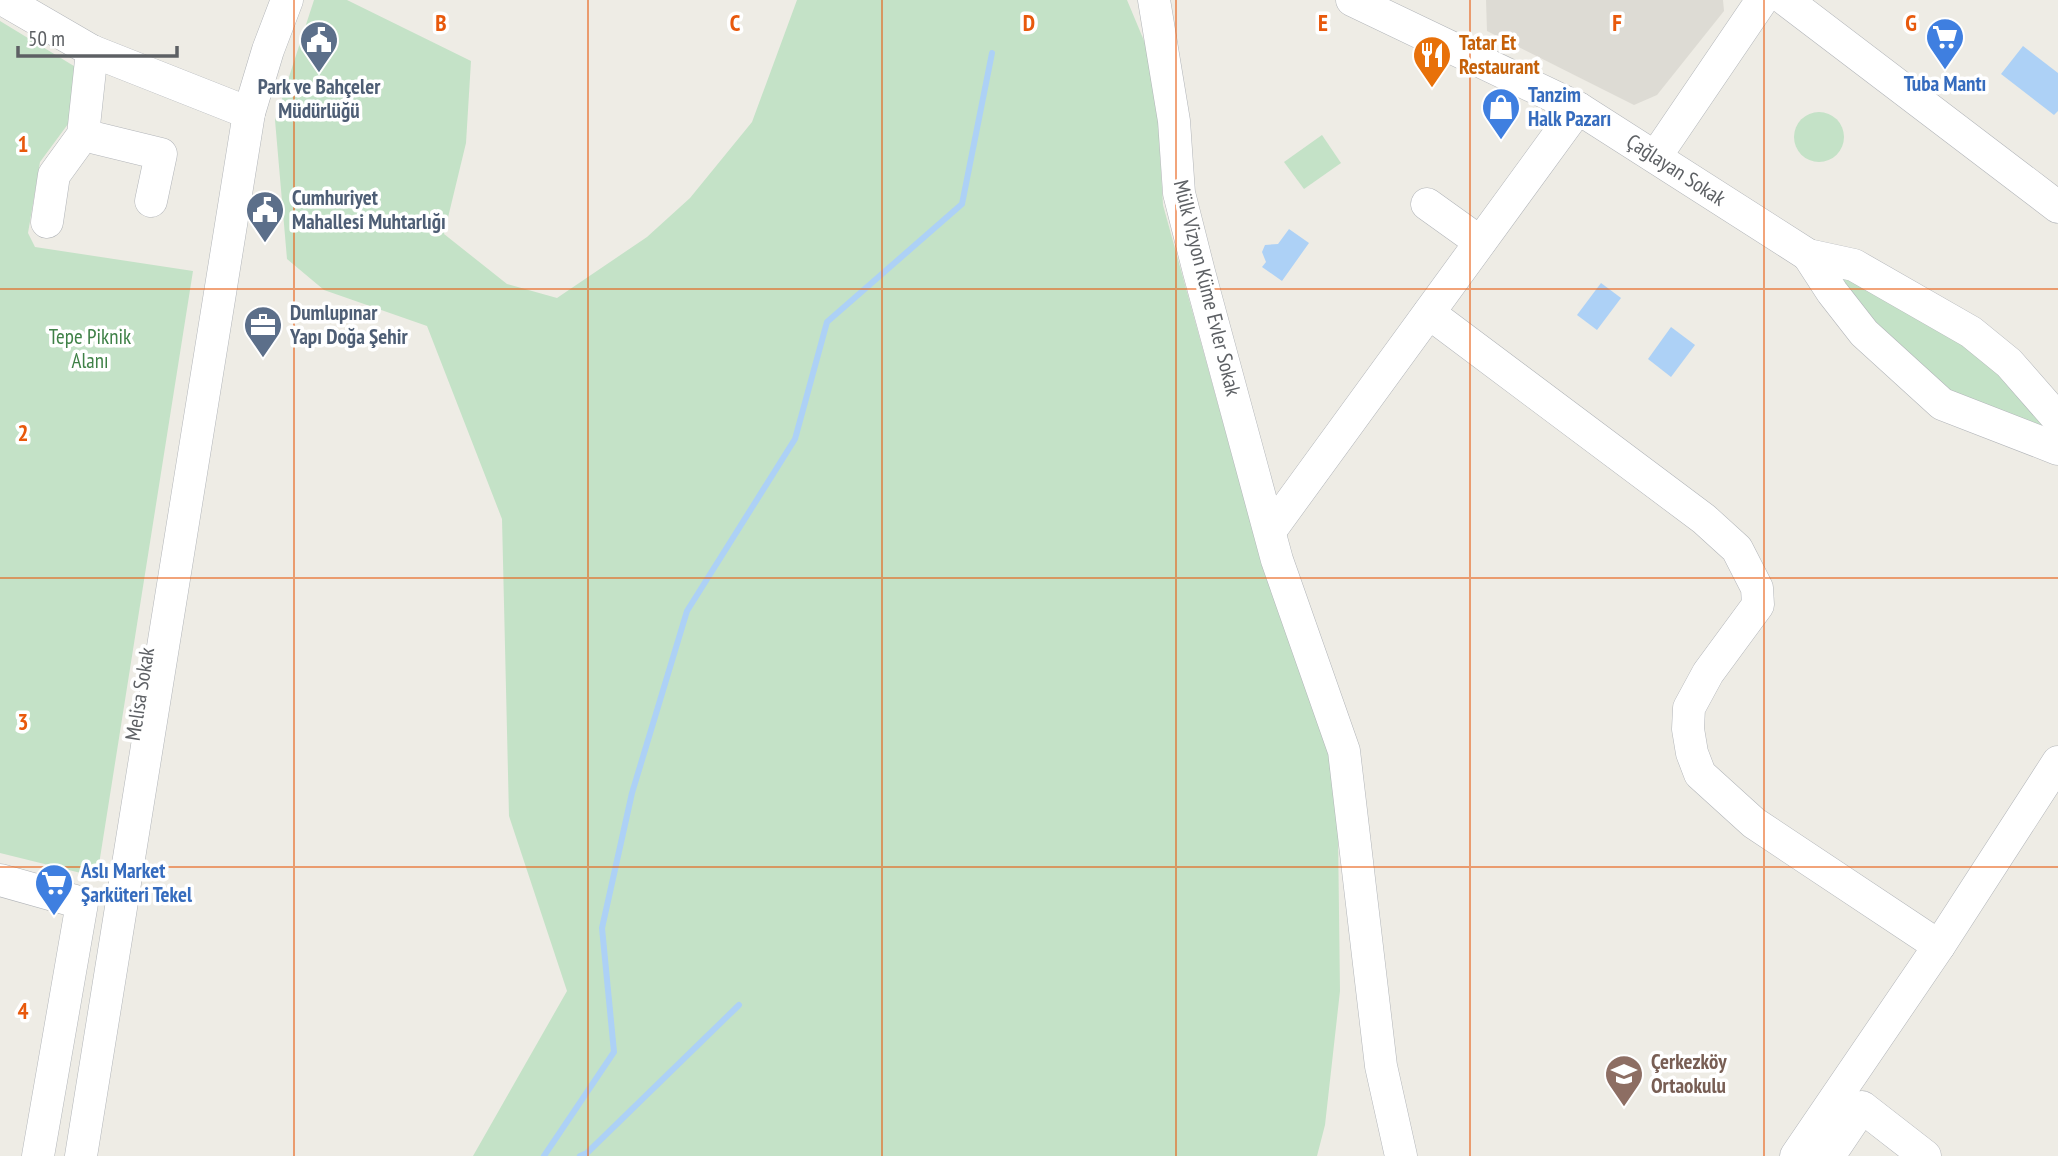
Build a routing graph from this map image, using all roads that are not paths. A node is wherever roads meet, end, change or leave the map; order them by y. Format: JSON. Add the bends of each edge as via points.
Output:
{"nodes":[{"id":1,"x":4,"y":0,"type":"edge"},
{"id":2,"x":287,"y":0,"type":"edge"},
{"id":3,"x":1154,"y":0,"type":"edge"},
{"id":4,"x":1352,"y":0,"type":"edge"},
{"id":5,"x":1762,"y":0,"type":"edge"},
{"id":6,"x":1786,"y":0,"type":"edge"},
{"id":7,"x":92,"y":51,"type":"junction"},
{"id":8,"x":1578,"y":108,"type":"junction"},
{"id":9,"x":249,"y":113,"type":"junction"},
{"id":10,"x":83,"y":135,"type":"junction"},
{"id":11,"x":1656,"y":156,"type":"junction"},
{"id":12,"x":152,"y":201,"type":"dead end"},
{"id":13,"x":1427,"y":204,"type":"dead end"},
{"id":14,"x":2058,"y":207,"type":"edge"},
{"id":15,"x":47,"y":222,"type":"dead end"},
{"id":16,"x":230,"y":237,"type":"junction"},
{"id":17,"x":1480,"y":242,"type":"junction"},
{"id":18,"x":1808,"y":255,"type":"junction"},
{"id":19,"x":1429,"y":313,"type":"junction"},
{"id":20,"x":2058,"y":419,"type":"edge"},
{"id":21,"x":2058,"y":449,"type":"edge"},
{"id":22,"x":1270,"y":531,"type":"junction"},
{"id":23,"x":2058,"y":762,"type":"edge"},
{"id":24,"x":0,"y":880,"type":"edge"},
{"id":25,"x":1939,"y":946,"type":"junction"},
{"id":26,"x":38,"y":1156,"type":"edge"},
{"id":27,"x":64,"y":1156,"type":"edge"},
{"id":28,"x":81,"y":1156,"type":"edge"},
{"id":29,"x":1401,"y":1156,"type":"edge"},
{"id":30,"x":1796,"y":1156,"type":"edge"},
{"id":31,"x":1829,"y":1156,"type":"edge"},
{"id":32,"x":1925,"y":1156,"type":"edge"}],
"edges":[{"from":1,"to":7,"type":"street"},
{"from":2,"to":9,"type":"street","name":"Melisa Sokak"},
{"from":3,"to":22,"type":"street","name":"Mülk Vizyon Küme Evler Sokak","via":[[1174,121],[1180,193]]},
{"from":4,"to":8,"type":"street","name":"Çağlayan Sokak"},
{"from":5,"to":11,"type":"street"},
{"from":6,"to":14,"type":"street"},
{"from":7,"to":9,"type":"street"},
{"from":7,"to":10,"type":"street"},
{"from":8,"to":11,"type":"street","name":"Çağlayan Sokak"},
{"from":8,"to":17,"type":"street"},
{"from":9,"to":16,"type":"street","name":"Melisa Sokak"},
{"from":10,"to":12,"type":"street","via":[[161,154]]},
{"from":10,"to":15,"type":"street","via":[[54,175]]},
{"from":11,"to":18,"type":"street","name":"Çağlayan Sokak"},
{"from":13,"to":17,"type":"street"},
{"from":16,"to":27,"type":"street","name":"Melisa Sokak","via":[[208,283]]},
{"from":16,"to":28,"type":"street","name":"Melisa Sokak"},
{"from":17,"to":19,"type":"street"},
{"from":18,"to":20,"type":"street","via":[[1854,265],[1971,332],[2009,363]]},
{"from":18,"to":21,"type":"street","via":[[1864,333],[1942,404]]},
{"from":19,"to":22,"type":"street"},
{"from":19,"to":25,"type":"street","via":[[1704,519],[1737,549],[1757,588],[1758,605],[1708,673],[1689,708],[1688,729],[1700,774],[1754,823]]},
{"from":22,"to":29,"type":"street","name":"Mülk Vizyon Küme Evler Sokak","via":[[1344,751],[1381,1066]]},
{"from":23,"to":25,"type":"street"},
{"from":24,"to":26,"type":"street","via":[[82,903]]},
{"from":25,"to":30,"type":"street"},
{"from":31,"to":32,"type":"street","via":[[1862,1107]]}]}
